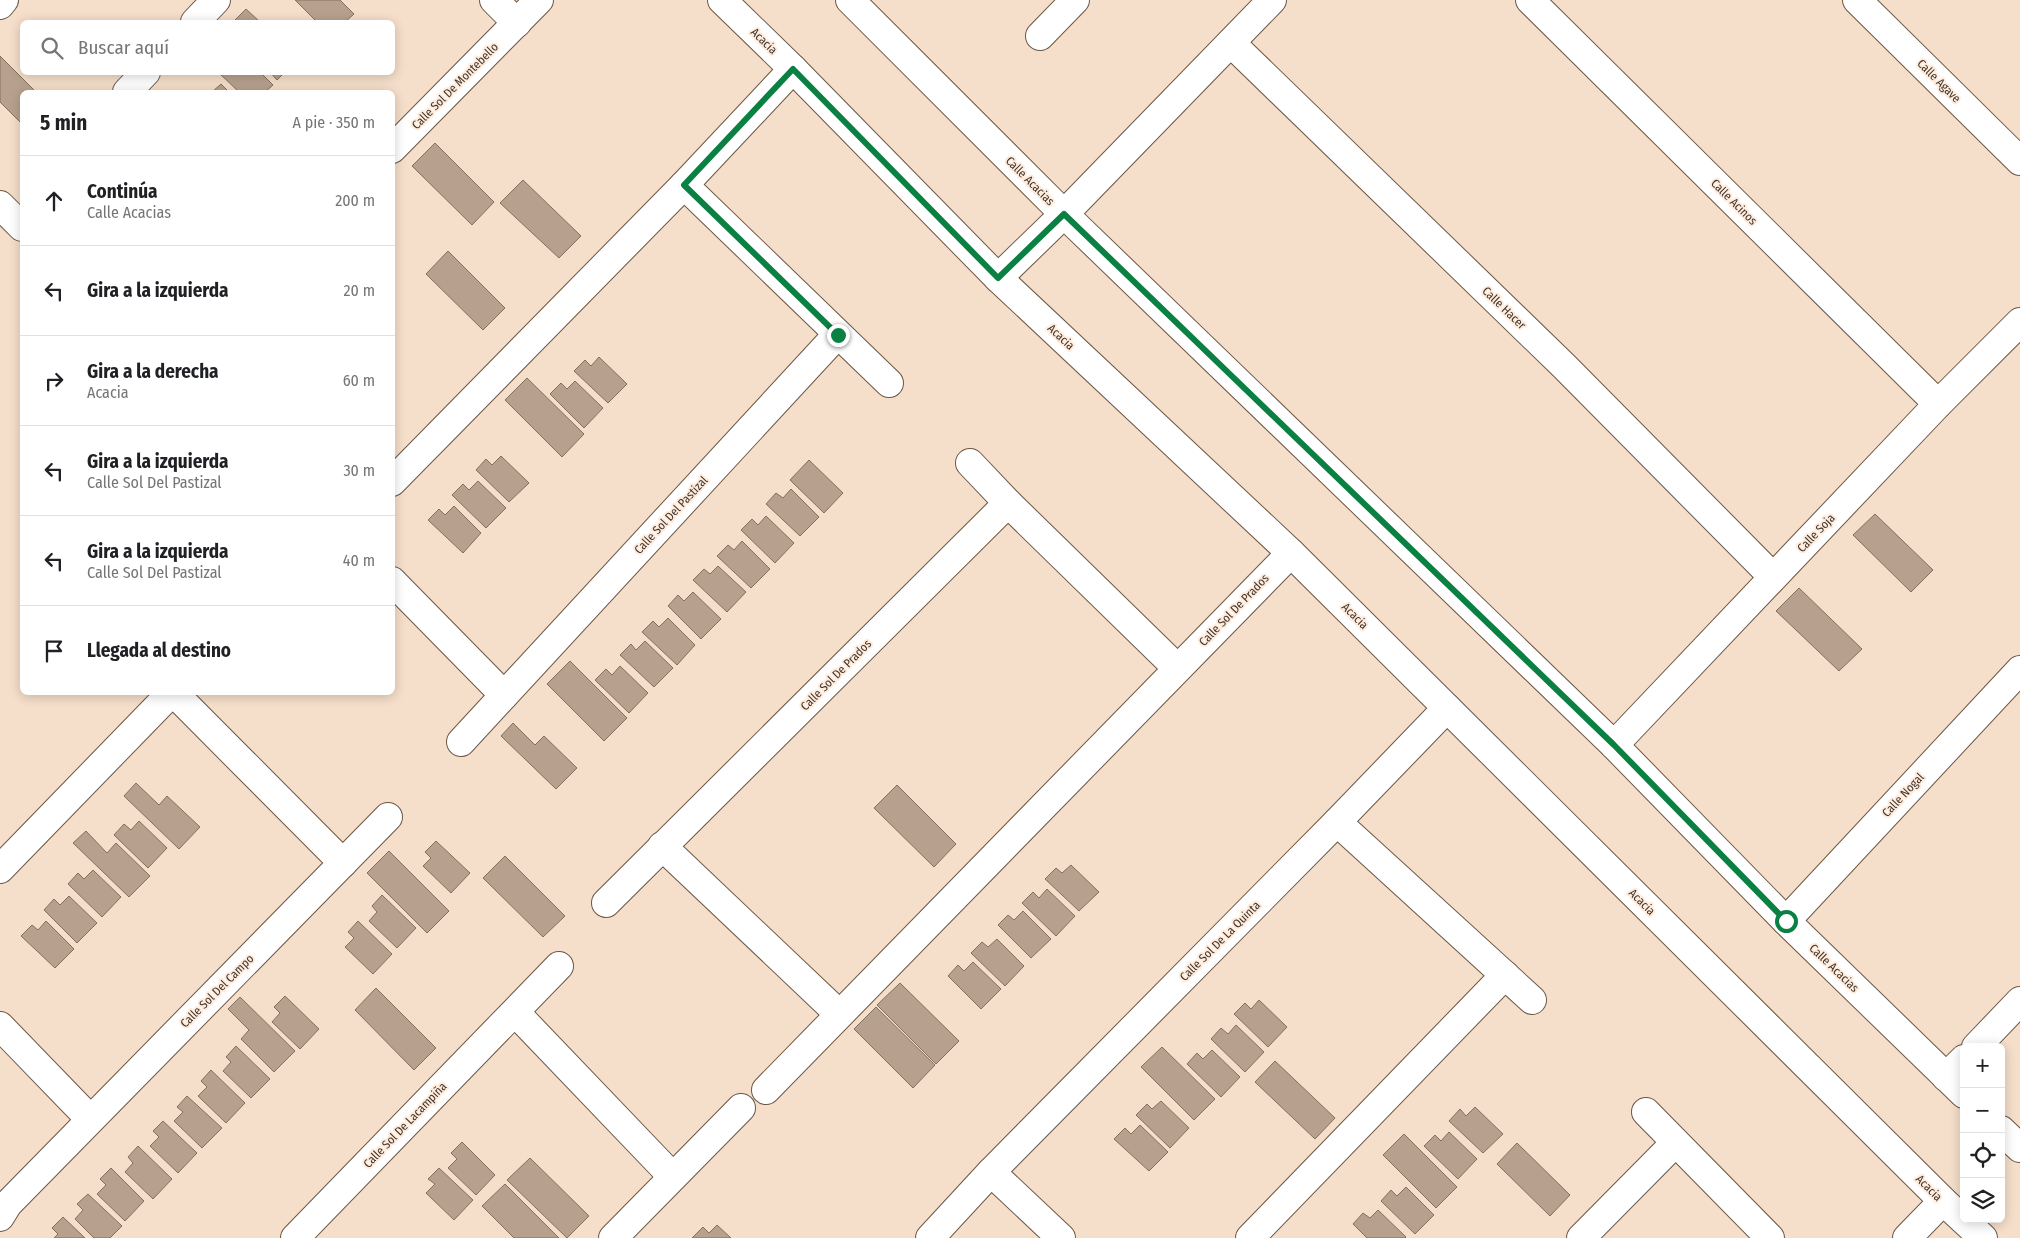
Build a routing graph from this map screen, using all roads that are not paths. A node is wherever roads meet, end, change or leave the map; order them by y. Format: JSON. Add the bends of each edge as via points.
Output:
{"nodes":[{"id":1,"x":4,"y":0,"type":"edge"},
{"id":2,"x":216,"y":0,"type":"edge"},
{"id":3,"x":494,"y":0,"type":"edge"},
{"id":4,"x":539,"y":0,"type":"edge"},
{"id":5,"x":722,"y":0,"type":"edge"},
{"id":6,"x":850,"y":0,"type":"edge"},
{"id":7,"x":1272,"y":0,"type":"edge"},
{"id":8,"x":1530,"y":0,"type":"edge"},
{"id":9,"x":1857,"y":0,"type":"edge"},
{"id":10,"x":1072,"y":1,"type":"edge"},
{"id":11,"x":0,"y":4,"type":"edge"},
{"id":12,"x":196,"y":20,"type":"edge"},
{"id":13,"x":518,"y":23,"type":"junction"},
{"id":14,"x":1040,"y":36,"type":"dead end"},
{"id":15,"x":1231,"y":43,"type":"junction"},
{"id":16,"x":793,"y":69,"type":"junction"},
{"id":17,"x":143,"y":75,"type":"edge"},
{"id":18,"x":128,"y":90,"type":"edge"},
{"id":19,"x":395,"y":146,"type":"edge"},
{"id":20,"x":2020,"y":161,"type":"edge"},
{"id":21,"x":684,"y":185,"type":"junction"},
{"id":22,"x":1064,"y":214,"type":"junction"},
{"id":23,"x":998,"y":278,"type":"junction"},
{"id":24,"x":2020,"y":322,"type":"edge"},
{"id":25,"x":838,"y":335,"type":"junction"},
{"id":26,"x":889,"y":383,"type":"dead end"},
{"id":27,"x":1938,"y":404,"type":"junction"},
{"id":28,"x":970,"y":463,"type":"dead end"},
{"id":29,"x":395,"y":479,"type":"edge"},
{"id":30,"x":1008,"y":503,"type":"junction"},
{"id":31,"x":1291,"y":552,"type":"junction"},
{"id":32,"x":1773,"y":577,"type":"junction"},
{"id":33,"x":395,"y":583,"type":"edge"},
{"id":34,"x":1177,"y":668,"type":"junction"},
{"id":35,"x":2020,"y":670,"type":"edge"},
{"id":36,"x":170,"y":695,"type":"edge"},
{"id":37,"x":176,"y":695,"type":"edge"},
{"id":38,"x":504,"y":695,"type":"junction"},
{"id":39,"x":1447,"y":708,"type":"junction"},
{"id":40,"x":461,"y":742,"type":"dead end"},
{"id":41,"x":1614,"y":745,"type":"junction"},
{"id":42,"x":388,"y":818,"type":"dead end"},
{"id":43,"x":1338,"y":822,"type":"junction"},
{"id":44,"x":662,"y":846,"type":"junction"},
{"id":45,"x":343,"y":863,"type":"junction"},
{"id":46,"x":0,"y":869,"type":"edge"},
{"id":47,"x":606,"y":903,"type":"dead end"},
{"id":48,"x":1786,"y":921,"type":"junction"},
{"id":49,"x":559,"y":966,"type":"dead end"},
{"id":50,"x":1505,"y":974,"type":"junction"},
{"id":51,"x":1532,"y":1000,"type":"dead end"},
{"id":52,"x":2020,"y":1001,"type":"edge"},
{"id":53,"x":515,"y":1012,"type":"junction"},
{"id":54,"x":839,"y":1014,"type":"junction"},
{"id":55,"x":0,"y":1026,"type":"edge"},
{"id":56,"x":1980,"y":1043,"type":"edge"},
{"id":57,"x":1958,"y":1076,"type":"edge"},
{"id":58,"x":766,"y":1090,"type":"dead end"},
{"id":59,"x":741,"y":1108,"type":"dead end"},
{"id":60,"x":1646,"y":1112,"type":"dead end"},
{"id":61,"x":90,"y":1119,"type":"junction"},
{"id":62,"x":2004,"y":1133,"type":"edge"},
{"id":63,"x":1674,"y":1143,"type":"junction"},
{"id":64,"x":2020,"y":1148,"type":"edge"},
{"id":65,"x":991,"y":1172,"type":"junction"},
{"id":66,"x":672,"y":1176,"type":"junction"},
{"id":67,"x":1942,"y":1201,"type":"junction"},
{"id":68,"x":0,"y":1217,"type":"edge"},
{"id":69,"x":295,"y":1238,"type":"edge"},
{"id":70,"x":613,"y":1238,"type":"edge"},
{"id":71,"x":930,"y":1238,"type":"edge"},
{"id":72,"x":1060,"y":1238,"type":"edge"},
{"id":73,"x":1250,"y":1238,"type":"edge"},
{"id":74,"x":1581,"y":1238,"type":"edge"},
{"id":75,"x":1770,"y":1238,"type":"edge"},
{"id":76,"x":1907,"y":1238,"type":"edge"},
{"id":77,"x":1983,"y":1238,"type":"edge"}],
"edges":[{"from":1,"to":11,"type":"street"},
{"from":2,"to":12,"type":"street"},
{"from":3,"to":13,"type":"street"},
{"from":4,"to":13,"type":"street","name":"Calle Sol De Montebello"},
{"from":5,"to":16,"type":"street","name":"Acacia"},
{"from":6,"to":22,"type":"street","name":"Calle Acacias"},
{"from":7,"to":15,"type":"street"},
{"from":8,"to":27,"type":"street","name":"Calle Acinos"},
{"from":9,"to":20,"type":"street","name":"Calle Agave"},
{"from":10,"to":14,"type":"street"},
{"from":13,"to":19,"type":"street","name":"Calle Sol De Montebello"},
{"from":15,"to":22,"type":"street"},
{"from":15,"to":32,"type":"street","name":"Calle Hacer","via":[[1564,366]]},
{"from":16,"to":21,"type":"street"},
{"from":16,"to":23,"type":"street","name":"Acacia"},
{"from":17,"to":18,"type":"street"},
{"from":21,"to":25,"type":"street"},
{"from":21,"to":29,"type":"street"},
{"from":22,"to":23,"type":"street"},
{"from":22,"to":41,"type":"street","name":"Calle Acacias"},
{"from":23,"to":31,"type":"street","name":"Acacia"},
{"from":24,"to":27,"type":"street","name":"Calle Soja"},
{"from":25,"to":26,"type":"street"},
{"from":25,"to":38,"type":"street","name":"Calle Sol Del Pastizal"},
{"from":27,"to":32,"type":"street","name":"Calle Soja"},
{"from":28,"to":30,"type":"street"},
{"from":30,"to":34,"type":"street"},
{"from":30,"to":44,"type":"street","name":"Calle Sol De Prados"},
{"from":31,"to":34,"type":"street","name":"Calle Sol De Prados"},
{"from":31,"to":39,"type":"street","name":"Acacia"},
{"from":32,"to":41,"type":"street","name":"Calle Soja"},
{"from":33,"to":38,"type":"street"},
{"from":34,"to":54,"type":"street","name":"Calle Sol De Prados"},
{"from":35,"to":48,"type":"street","name":"Calle Nogal"},
{"from":36,"to":46,"type":"street"},
{"from":37,"to":45,"type":"street"},
{"from":38,"to":40,"type":"street","name":"Calle Sol Del Pastizal"},
{"from":39,"to":43,"type":"street","name":"Calle Sol De La Quinta"},
{"from":39,"to":67,"type":"street","name":"Acacia"},
{"from":41,"to":48,"type":"street","name":"Calle Acacias"},
{"from":42,"to":45,"type":"street","name":"Calle Sol Del Campo"},
{"from":43,"to":50,"type":"street"},
{"from":43,"to":65,"type":"street","name":"Calle Sol De La Quinta"},
{"from":44,"to":47,"type":"street","name":"Calle Sol De Prados"},
{"from":44,"to":54,"type":"street"},
{"from":45,"to":61,"type":"street","name":"Calle Sol Del Campo"},
{"from":48,"to":57,"type":"street","name":"Calle Acacias"},
{"from":49,"to":53,"type":"street","name":"Calle Sol De Lacampiña"},
{"from":50,"to":51,"type":"street"},
{"from":50,"to":73,"type":"street"},
{"from":52,"to":56,"type":"street"},
{"from":53,"to":66,"type":"street"},
{"from":53,"to":69,"type":"street","name":"Calle Sol De Lacampiña"},
{"from":54,"to":58,"type":"street","name":"Calle Sol De Prados"},
{"from":55,"to":61,"type":"street"},
{"from":59,"to":66,"type":"street"},
{"from":60,"to":63,"type":"street"},
{"from":61,"to":68,"type":"street","name":"Calle Sol Del Campo","via":[[8,1204]]},
{"from":62,"to":64,"type":"street"},
{"from":63,"to":74,"type":"street"},
{"from":63,"to":75,"type":"street"},
{"from":65,"to":71,"type":"street","name":"Calle Sol De La Quinta"},
{"from":65,"to":72,"type":"street"},
{"from":66,"to":70,"type":"street"},
{"from":67,"to":76,"type":"street"},
{"from":67,"to":77,"type":"street","name":"Acacia"}]}
